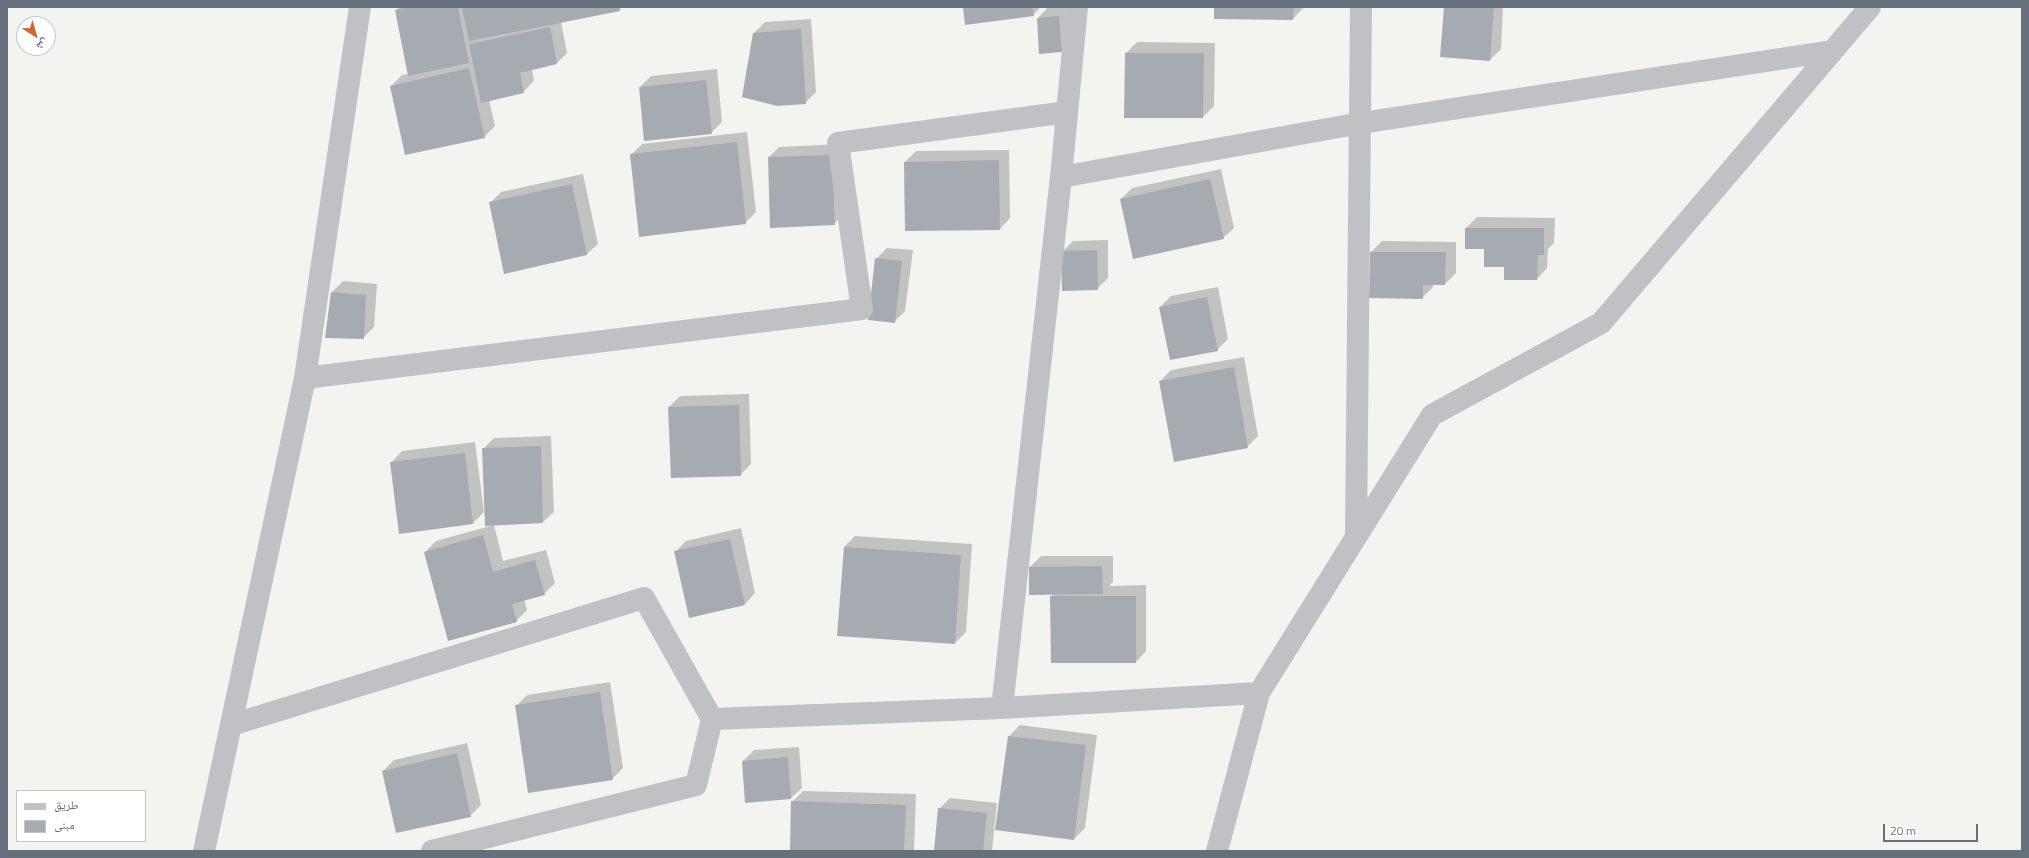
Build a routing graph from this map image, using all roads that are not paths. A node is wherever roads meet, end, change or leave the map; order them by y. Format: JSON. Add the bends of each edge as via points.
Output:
{"nodes":[{"id":1,"x":360,"y":7,"type":"edge"},
{"id":2,"x":1077,"y":7,"type":"edge"},
{"id":3,"x":1362,"y":7,"type":"edge"},
{"id":4,"x":1870,"y":7,"type":"edge"},
{"id":5,"x":1832,"y":51,"type":"junction"},
{"id":6,"x":1067,"y":112,"type":"junction"},
{"id":7,"x":1361,"y":123,"type":"junction"},
{"id":8,"x":1061,"y":177,"type":"junction"},
{"id":9,"x":305,"y":378,"type":"junction"},
{"id":10,"x":1356,"y":536,"type":"junction"},
{"id":11,"x":1259,"y":693,"type":"junction"},
{"id":12,"x":1002,"y":708,"type":"junction"},
{"id":13,"x":712,"y":719,"type":"junction"},
{"id":14,"x":231,"y":724,"type":"junction"},
{"id":15,"x":204,"y":851,"type":"edge"},
{"id":16,"x":432,"y":851,"type":"edge"},
{"id":17,"x":1217,"y":851,"type":"edge"}],
"edges":[{"from":1,"to":9,"type":"street"},
{"from":2,"to":6,"type":"street"},
{"from":3,"to":7,"type":"street"},
{"from":4,"to":5,"type":"street"},
{"from":5,"to":7,"type":"street"},
{"from":5,"to":10,"type":"street","via":[[1601,323],[1432,415]]},
{"from":6,"to":8,"type":"street"},
{"from":6,"to":9,"type":"street","via":[[838,143],[862,309]]},
{"from":7,"to":8,"type":"street"},
{"from":7,"to":10,"type":"street"},
{"from":8,"to":12,"type":"street"},
{"from":9,"to":14,"type":"street"},
{"from":10,"to":11,"type":"street"},
{"from":11,"to":12,"type":"street"},
{"from":11,"to":17,"type":"street"},
{"from":12,"to":13,"type":"street"},
{"from":13,"to":14,"type":"street","via":[[644,598]]},
{"from":13,"to":16,"type":"street","via":[[696,785]]},
{"from":14,"to":15,"type":"street"}]}
